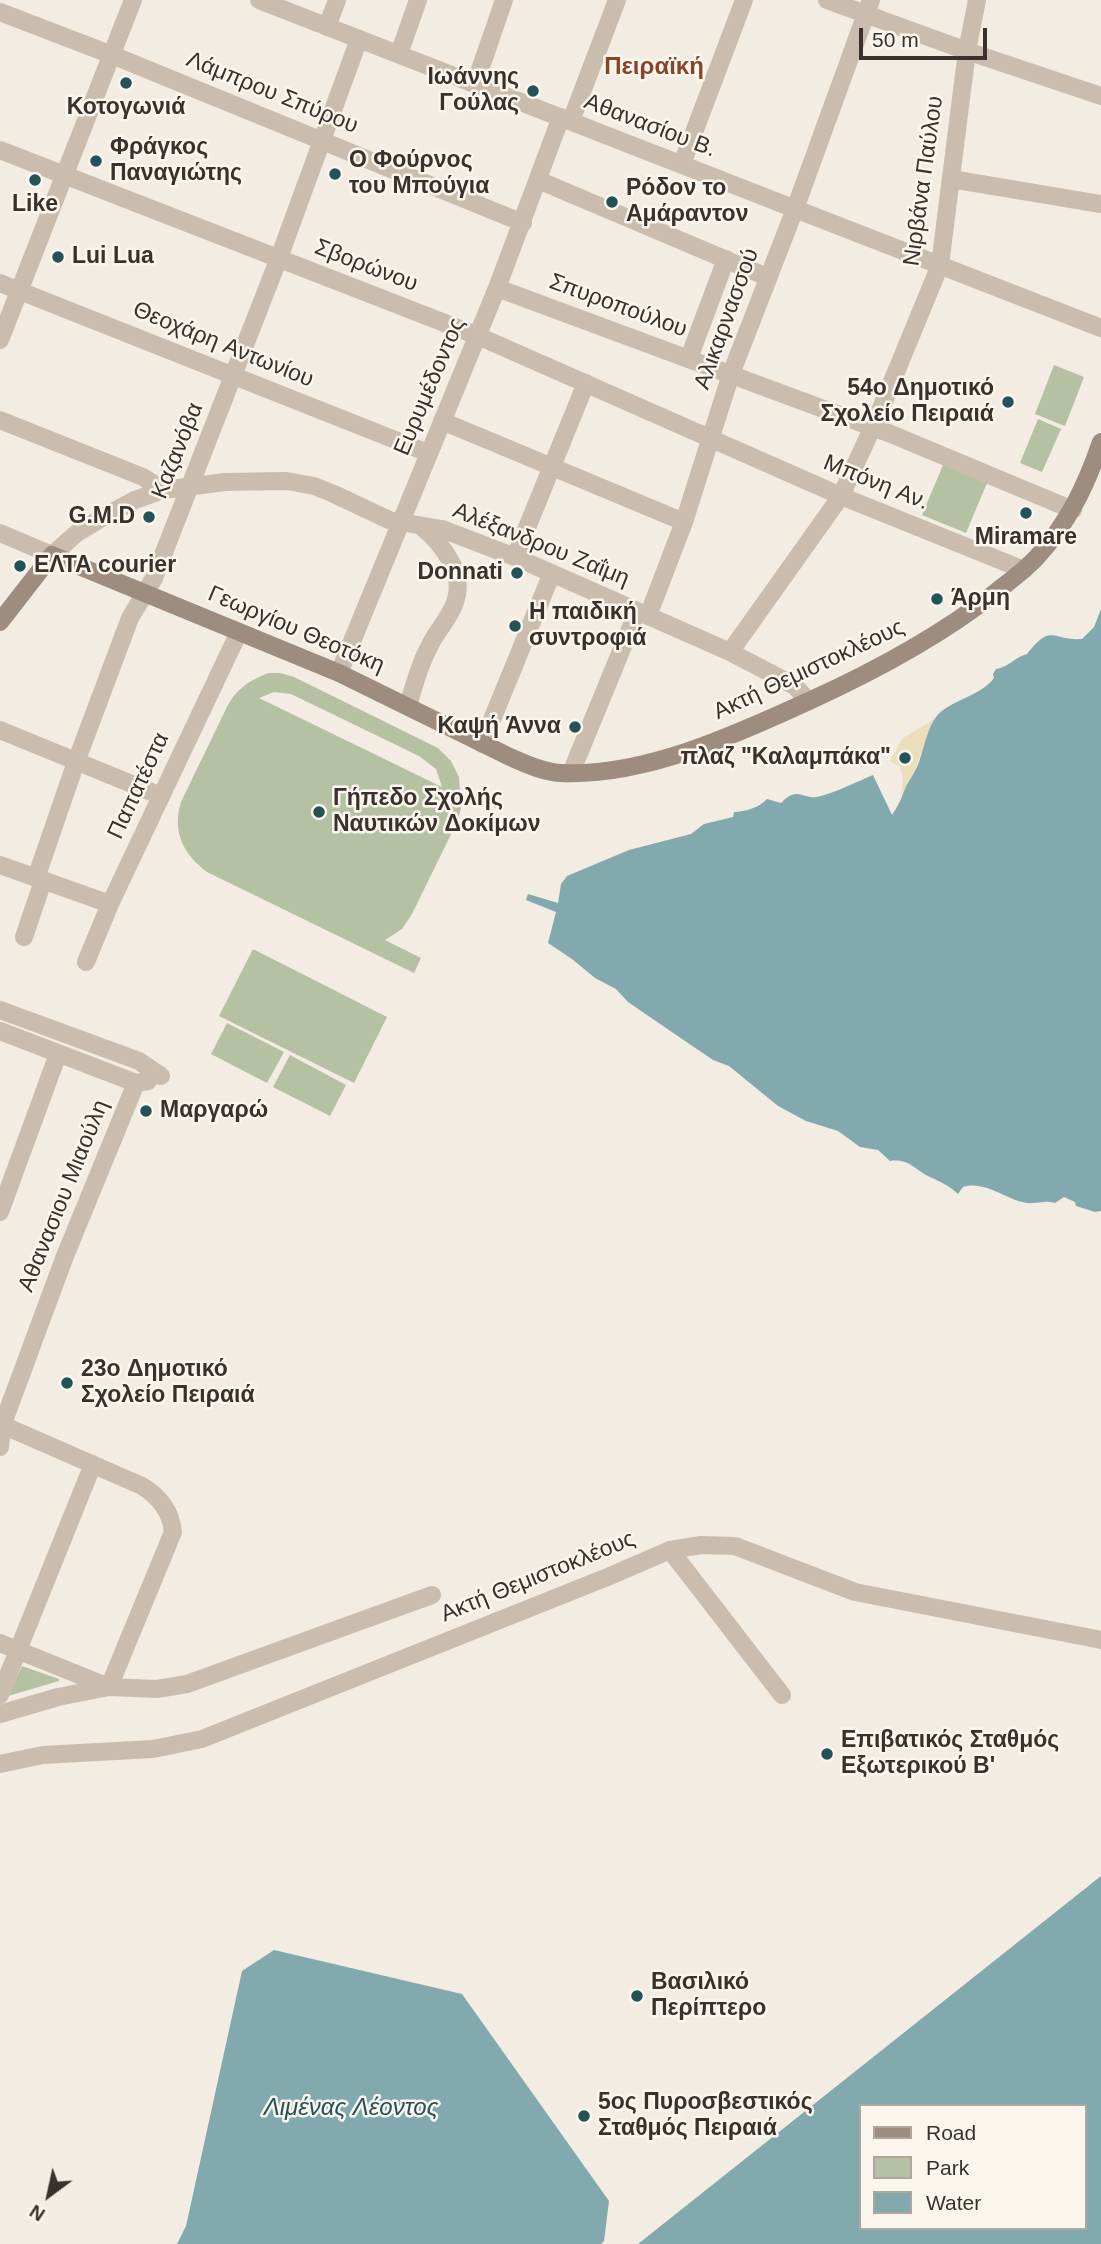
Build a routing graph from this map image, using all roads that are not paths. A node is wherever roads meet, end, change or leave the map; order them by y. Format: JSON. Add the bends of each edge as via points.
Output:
{"nodes":[{"id":1,"x":133,"y":0,"type":"edge"},
{"id":2,"x":259,"y":0,"type":"edge"},
{"id":3,"x":337,"y":0,"type":"edge"},
{"id":4,"x":418,"y":0,"type":"edge"},
{"id":5,"x":504,"y":0,"type":"edge"},
{"id":6,"x":617,"y":0,"type":"edge"},
{"id":7,"x":744,"y":0,"type":"edge"},
{"id":8,"x":827,"y":0,"type":"edge"},
{"id":9,"x":977,"y":0,"type":"edge"},
{"id":10,"x":869,"y":7,"type":"edge"},
{"id":11,"x":0,"y":12,"type":"edge"},
{"id":12,"x":327,"y":27,"type":"junction"},
{"id":13,"x":359,"y":39,"type":"junction"},
{"id":14,"x":967,"y":51,"type":"junction"},
{"id":15,"x":399,"y":54,"type":"junction"},
{"id":16,"x":112,"y":55,"type":"junction"},
{"id":17,"x":475,"y":84,"type":"junction"},
{"id":18,"x":1101,"y":96,"type":"edge"},
{"id":19,"x":566,"y":119,"type":"junction"},
{"id":20,"x":324,"y":140,"type":"junction"},
{"id":21,"x":0,"y":150,"type":"edge"},
{"id":22,"x":682,"y":164,"type":"junction"},
{"id":23,"x":64,"y":175,"type":"junction"},
{"id":24,"x":951,"y":179,"type":"junction"},
{"id":25,"x":538,"y":180,"type":"junction"},
{"id":26,"x":1101,"y":204,"type":"edge"},
{"id":27,"x":795,"y":209,"type":"junction"},
{"id":28,"x":523,"y":223,"type":"junction"},
{"id":29,"x":279,"y":258,"type":"junction"},
{"id":30,"x":726,"y":259,"type":"junction"},
{"id":31,"x":940,"y":265,"type":"junction"},
{"id":32,"x":767,"y":277,"type":"junction"},
{"id":33,"x":0,"y":283,"type":"edge"},
{"id":34,"x":497,"y":288,"type":"junction"},
{"id":35,"x":19,"y":291,"type":"junction"},
{"id":36,"x":1101,"y":328,"type":"edge"},
{"id":37,"x":478,"y":336,"type":"junction"},
{"id":38,"x":0,"y":340,"type":"edge"},
{"id":39,"x":689,"y":358,"type":"junction"},
{"id":40,"x":731,"y":374,"type":"junction"},
{"id":41,"x":234,"y":376,"type":"junction"},
{"id":42,"x":586,"y":383,"type":"junction"},
{"id":43,"x":0,"y":420,"type":"edge"},
{"id":44,"x":442,"y":421,"type":"junction"},
{"id":45,"x":873,"y":427,"type":"junction"},
{"id":46,"x":710,"y":438,"type":"junction"},
{"id":47,"x":1101,"y":442,"type":"edge"},
{"id":48,"x":428,"y":453,"type":"junction"},
{"id":49,"x":552,"y":467,"type":"junction"},
{"id":50,"x":191,"y":485,"type":"junction"},
{"id":51,"x":163,"y":490,"type":"junction"},
{"id":52,"x":841,"y":496,"type":"junction"},
{"id":53,"x":1073,"y":510,"type":"junction"},
{"id":54,"x":684,"y":522,"type":"junction"},
{"id":55,"x":399,"y":523,"type":"junction"},
{"id":56,"x":419,"y":524,"type":"junction"},
{"id":57,"x":0,"y":533,"type":"edge"},
{"id":58,"x":52,"y":555,"type":"junction"},
{"id":59,"x":515,"y":557,"type":"junction"},
{"id":60,"x":1024,"y":570,"type":"junction"},
{"id":61,"x":552,"y":573,"type":"junction"},
{"id":62,"x":145,"y":593,"type":"junction"},
{"id":63,"x":643,"y":614,"type":"junction"},
{"id":64,"x":0,"y":622,"type":"edge"},
{"id":65,"x":239,"y":632,"type":"junction"},
{"id":66,"x":730,"y":652,"type":"junction"},
{"id":67,"x":339,"y":673,"type":"junction"},
{"id":68,"x":808,"y":701,"type":"junction"},
{"id":69,"x":408,"y":706,"type":"junction"},
{"id":70,"x":0,"y":730,"type":"edge"},
{"id":71,"x":482,"y":744,"type":"junction"},
{"id":72,"x":76,"y":762,"type":"junction"},
{"id":73,"x":571,"y":773,"type":"junction"},
{"id":74,"x":161,"y":796,"type":"junction"},
{"id":75,"x":0,"y":865,"type":"edge"},
{"id":76,"x":40,"y":879,"type":"junction"},
{"id":77,"x":110,"y":904,"type":"junction"},
{"id":78,"x":24,"y":937,"type":"dead end"},
{"id":79,"x":86,"y":962,"type":"dead end"},
{"id":80,"x":0,"y":1010,"type":"edge"},
{"id":81,"x":0,"y":1031,"type":"edge"},
{"id":82,"x":58,"y":1054,"type":"junction"},
{"id":83,"x":136,"y":1083,"type":"junction"},
{"id":84,"x":0,"y":1212,"type":"edge"},
{"id":85,"x":1,"y":1425,"type":"edge"},
{"id":86,"x":0,"y":1447,"type":"edge"},
{"id":87,"x":93,"y":1464,"type":"junction"},
{"id":88,"x":670,"y":1550,"type":"junction"},
{"id":89,"x":432,"y":1595,"type":"dead end"},
{"id":90,"x":1101,"y":1640,"type":"edge"},
{"id":91,"x":0,"y":1643,"type":"edge"},
{"id":92,"x":18,"y":1650,"type":"junction"},
{"id":93,"x":109,"y":1687,"type":"junction"},
{"id":94,"x":0,"y":1695,"type":"edge"},
{"id":95,"x":782,"y":1695,"type":"dead end"},
{"id":96,"x":0,"y":1714,"type":"edge"},
{"id":97,"x":0,"y":1764,"type":"edge"}],
"edges":[{"from":1,"to":16,"type":"street"},
{"from":2,"to":12,"type":"street","name":"Αθανασίου Β."},
{"from":3,"to":12,"type":"street"},
{"from":4,"to":15,"type":"street"},
{"from":5,"to":17,"type":"street"},
{"from":6,"to":19,"type":"street","name":"Ευρυμέδοντος"},
{"from":7,"to":22,"type":"street"},
{"from":8,"to":10,"type":"street"},
{"from":9,"to":14,"type":"street","name":"Νιρβάνα Παύλου"},
{"from":10,"to":14,"type":"street"},
{"from":10,"to":27,"type":"street","name":"Αλικαρνασσού"},
{"from":11,"to":16,"type":"street","name":"Λάμπρου Σπύρου"},
{"from":12,"to":13,"type":"street","name":"Αθανασίου Β."},
{"from":13,"to":15,"type":"street","name":"Αθανασίου Β."},
{"from":13,"to":20,"type":"street","name":"Καζανόβα"},
{"from":14,"to":18,"type":"street"},
{"from":14,"to":24,"type":"street","name":"Νιρβάνα Παύλου"},
{"from":15,"to":17,"type":"street","name":"Αθανασίου Β."},
{"from":16,"to":20,"type":"street","name":"Λάμπρου Σπύρου"},
{"from":16,"to":23,"type":"street"},
{"from":17,"to":19,"type":"street","name":"Αθανασίου Β."},
{"from":19,"to":22,"type":"street","name":"Αθανασίου Β."},
{"from":19,"to":25,"type":"street","name":"Ευρυμέδοντος"},
{"from":20,"to":28,"type":"street","name":"Λάμπρου Σπύρου"},
{"from":20,"to":29,"type":"street","name":"Καζανόβα"},
{"from":21,"to":23,"type":"street","name":"Σβορώνου"},
{"from":22,"to":27,"type":"street","name":"Αθανασίου Β."},
{"from":23,"to":29,"type":"street","name":"Σβορώνου"},
{"from":23,"to":35,"type":"street"},
{"from":24,"to":26,"type":"street"},
{"from":24,"to":31,"type":"street","name":"Νιρβάνα Παύλου"},
{"from":25,"to":28,"type":"street","name":"Ευρυμέδοντος"},
{"from":25,"to":30,"type":"street"},
{"from":27,"to":31,"type":"street","name":"Αθανασίου Β."},
{"from":27,"to":32,"type":"street","name":"Αλικαρνασσού"},
{"from":28,"to":34,"type":"street","name":"Ευρυμέδοντος"},
{"from":29,"to":37,"type":"street","name":"Σβορώνου"},
{"from":29,"to":41,"type":"street","name":"Καζανόβα"},
{"from":30,"to":32,"type":"street"},
{"from":30,"to":39,"type":"street"},
{"from":31,"to":36,"type":"street","name":"Αθανασίου Β."},
{"from":31,"to":45,"type":"street","name":"Νιρβάνα Παύλου"},
{"from":32,"to":40,"type":"street","name":"Αλικαρνασσού"},
{"from":33,"to":35,"type":"street","name":"Θεοχάρη Αντωνίου"},
{"from":34,"to":37,"type":"street","name":"Ευρυμέδοντος"},
{"from":34,"to":39,"type":"street","name":"Σπυροπούλου"},
{"from":35,"to":38,"type":"street"},
{"from":35,"to":41,"type":"street","name":"Θεοχάρη Αντωνίου"},
{"from":37,"to":42,"type":"street","name":"Σβορώνου"},
{"from":37,"to":44,"type":"street","name":"Ευρυμέδοντος"},
{"from":39,"to":40,"type":"street","name":"Σπυροπούλου"},
{"from":40,"to":45,"type":"street","name":"Σπυροπούλου"},
{"from":40,"to":46,"type":"street","name":"Αλικαρνασσού"},
{"from":41,"to":48,"type":"street","name":"Θεοχάρη Αντωνίου"},
{"from":41,"to":50,"type":"street","name":"Καζανόβα"},
{"from":42,"to":46,"type":"street","name":"Σβορώνου"},
{"from":42,"to":49,"type":"street"},
{"from":43,"to":51,"type":"street","via":[[143,477]]},
{"from":44,"to":48,"type":"street","name":"Ευρυμέδοντος"},
{"from":44,"to":49,"type":"street"},
{"from":45,"to":52,"type":"street","name":"Νιρβάνα Παύλου"},
{"from":45,"to":53,"type":"street","name":"Σπυροπούλου"},
{"from":46,"to":52,"type":"street","name":"Μπόνη Αν."},
{"from":46,"to":54,"type":"street","name":"Αλικαρνασσού"},
{"from":47,"to":53,"type":"main road","name":"Ακτή Θεμιστοκλέους"},
{"from":48,"to":55,"type":"street","name":"Ευρυμέδοντος"},
{"from":49,"to":54,"type":"street"},
{"from":49,"to":59,"type":"street"},
{"from":50,"to":51,"type":"street","name":"Αλέξανδρου Ζαΐμη"},
{"from":50,"to":55,"type":"street","name":"Αλέξανδρου Ζαΐμη","via":[[287,481],[314,486]]},
{"from":50,"to":62,"type":"street","name":"Καζανόβα"},
{"from":51,"to":58,"type":"street","name":"Αλέξανδρου Ζαΐμη","via":[[105,516]]},
{"from":52,"to":60,"type":"street","name":"Μπόνη Αν."},
{"from":52,"to":66,"type":"street","name":"Νιρβάνα Παύλου"},
{"from":53,"to":60,"type":"main road","name":"Ακτή Θεμιστοκλέους"},
{"from":54,"to":63,"type":"street","name":"Αλικαρνασσού"},
{"from":55,"to":56,"type":"street","name":"Αλέξανδρου Ζαΐμη"},
{"from":55,"to":67,"type":"street","name":"Ευρυμέδοντος"},
{"from":56,"to":59,"type":"street","name":"Αλέξανδρου Ζαΐμη"},
{"from":56,"to":69,"type":"street","via":[[444,550],[458,587],[456,601],[422,661]]},
{"from":57,"to":58,"type":"street","name":"Γεωργίου Θεοτόκη"},
{"from":58,"to":62,"type":"main road","name":"Γεωργίου Θεοτόκη"},
{"from":58,"to":64,"type":"main road"},
{"from":59,"to":61,"type":"street","name":"Αλέξανδρου Ζαΐμη"},
{"from":60,"to":68,"type":"main road","name":"Ακτή Θεμιστοκλέους","via":[[912,649]]},
{"from":61,"to":63,"type":"street","name":"Αλέξανδρου Ζαΐμη"},
{"from":61,"to":71,"type":"street"},
{"from":62,"to":65,"type":"main road","name":"Γεωργίου Θεοτόκη"},
{"from":62,"to":72,"type":"street","name":"Καζανόβα","via":[[130,618]]},
{"from":63,"to":66,"type":"street","name":"Αλέξανδρου Ζαΐμη"},
{"from":63,"to":73,"type":"street","name":"Αλικαρνασσού"},
{"from":65,"to":67,"type":"main road","name":"Γεωργίου Θεοτόκη"},
{"from":65,"to":74,"type":"street","name":"Παπατέστα"},
{"from":66,"to":68,"type":"street","name":"Αλέξανδρου Ζαΐμη","via":[[795,686]]},
{"from":67,"to":69,"type":"main road","name":"Γεωργίου Θεοτόκη"},
{"from":68,"to":73,"type":"main road","name":"Ακτή Θεμιστοκλέους","via":[[702,746],[615,770]]},
{"from":69,"to":71,"type":"main road","name":"Γεωργίου Θεοτόκη"},
{"from":70,"to":72,"type":"street"},
{"from":71,"to":73,"type":"main road","name":"Γεωργίου Θεοτόκη","via":[[540,769]]},
{"from":72,"to":74,"type":"street"},
{"from":72,"to":76,"type":"street","name":"Καζανόβα"},
{"from":74,"to":77,"type":"street","name":"Παπατέστα"},
{"from":75,"to":76,"type":"street"},
{"from":76,"to":77,"type":"street"},
{"from":76,"to":78,"type":"street","name":"Καζανόβα"},
{"from":77,"to":79,"type":"street","name":"Παπατέστα"},
{"from":80,"to":83,"type":"street","via":[[139,1061],[161,1076]]},
{"from":81,"to":82,"type":"street"},
{"from":82,"to":83,"type":"street"},
{"from":82,"to":84,"type":"street"},
{"from":83,"to":85,"type":"street","name":"Αθανασιου Μιαούλη"},
{"from":85,"to":86,"type":"street","name":"Αθανασιου Μιαούλη"},
{"from":85,"to":87,"type":"street"},
{"from":87,"to":92,"type":"street"},
{"from":87,"to":93,"type":"street","via":[[157,1495],[173,1532]]},
{"from":88,"to":90,"type":"street","name":"Ακτή Θεμιστοκλέους","via":[[735,1546],[855,1592]]},
{"from":88,"to":95,"type":"street"},
{"from":88,"to":97,"type":"street","name":"Ακτή Θεμιστοκλέους","via":[[202,1739],[153,1749],[43,1755]]},
{"from":89,"to":93,"type":"street","via":[[187,1684],[157,1689]]},
{"from":91,"to":92,"type":"street"},
{"from":92,"to":93,"type":"street"},
{"from":92,"to":94,"type":"street"},
{"from":93,"to":96,"type":"street"}]}
